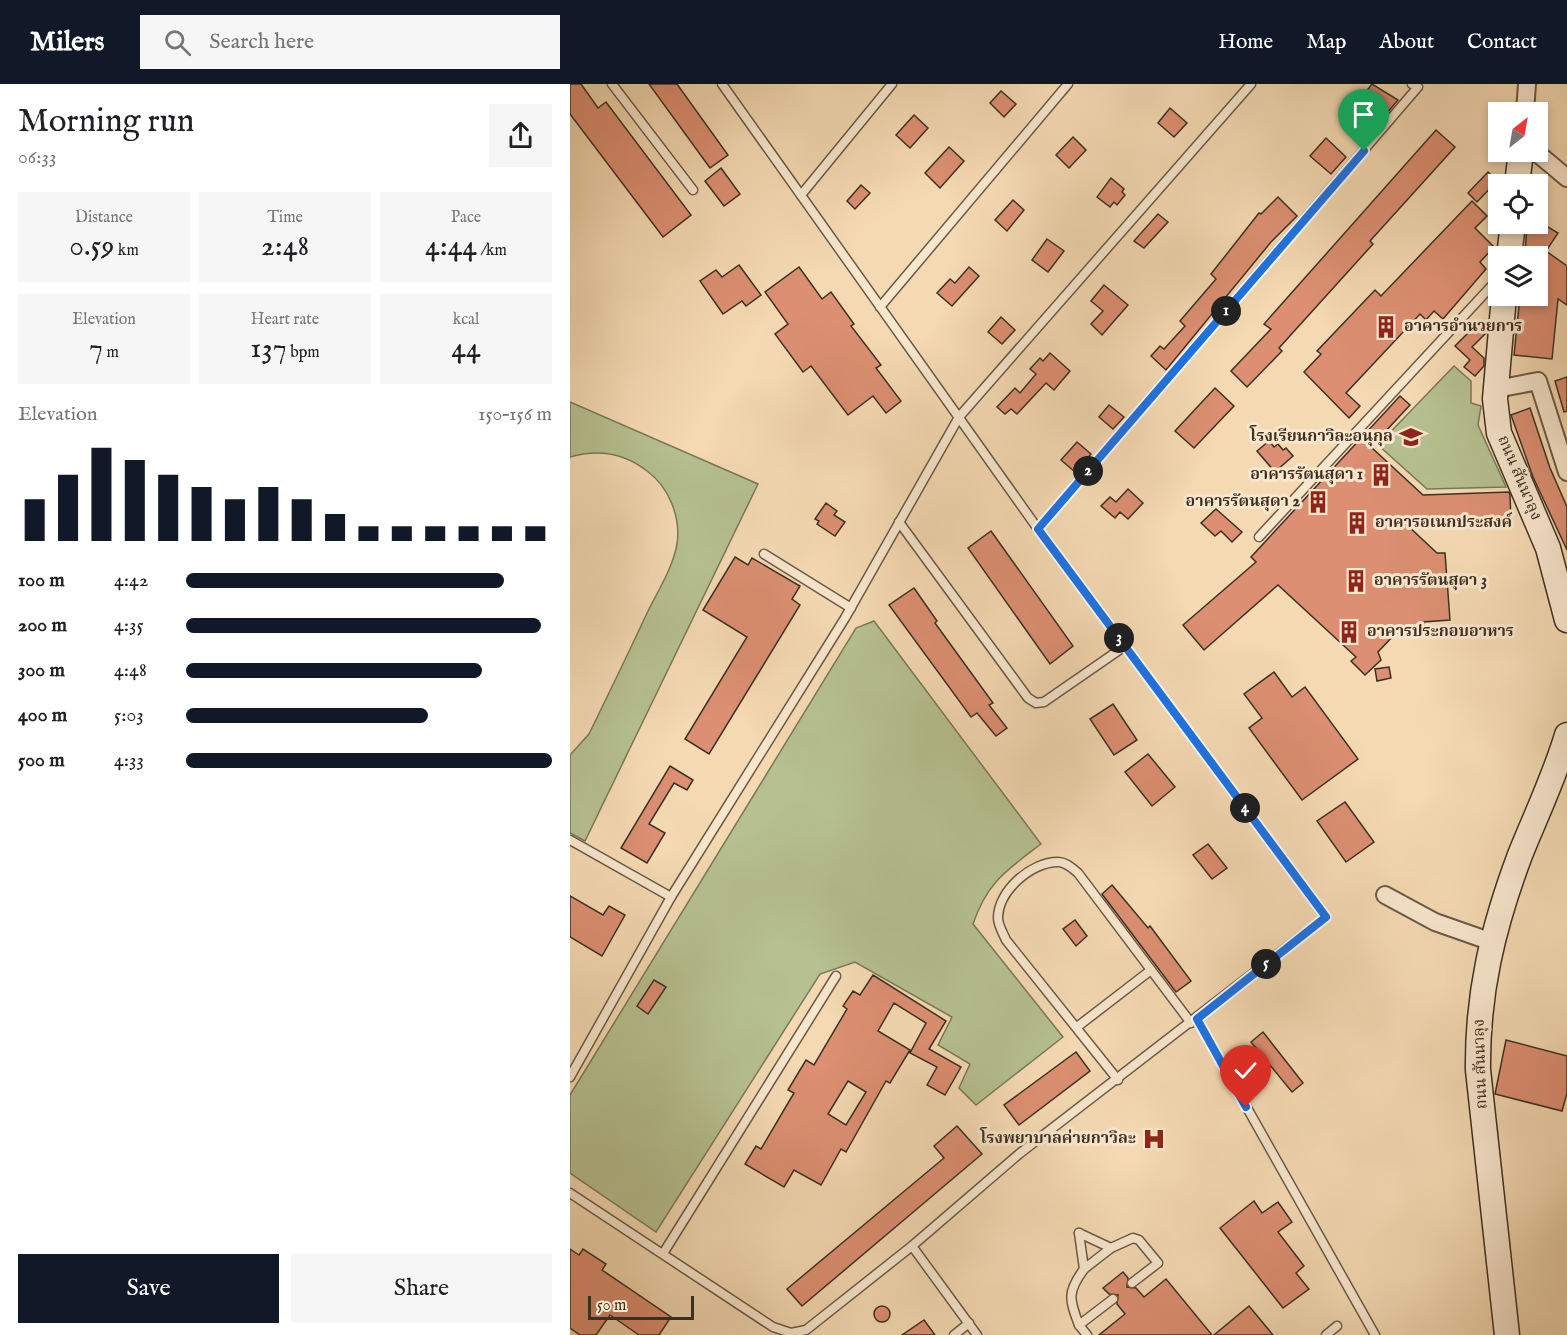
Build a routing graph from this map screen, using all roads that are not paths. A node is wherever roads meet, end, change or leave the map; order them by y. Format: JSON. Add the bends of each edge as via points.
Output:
{"nodes":[{"id":1,"x":612,"y":84,"type":"edge"},
{"id":2,"x":722,"y":84,"type":"edge"},
{"id":3,"x":892,"y":84,"type":"edge"},
{"id":4,"x":1068,"y":84,"type":"edge"},
{"id":5,"x":1251,"y":84,"type":"edge"},
{"id":6,"x":1412,"y":84,"type":"edge"},
{"id":7,"x":1527,"y":84,"type":"edge"},
{"id":8,"x":1526,"y":102,"type":"edge"},
{"id":9,"x":1548,"y":162,"type":"edge"},
{"id":10,"x":1567,"y":178,"type":"edge"},
{"id":11,"x":693,"y":190,"type":"dead end"},
{"id":12,"x":801,"y":195,"type":"junction"},
{"id":13,"x":1488,"y":290,"type":"edge"},
{"id":14,"x":1503,"y":306,"type":"edge"},
{"id":15,"x":880,"y":307,"type":"junction"},
{"id":16,"x":1496,"y":385,"type":"junction"},
{"id":17,"x":959,"y":417,"type":"junction"},
{"id":18,"x":1567,"y":472,"type":"edge"},
{"id":19,"x":899,"y":522,"type":"junction"},
{"id":20,"x":1038,"y":529,"type":"junction"},
{"id":21,"x":1258,"y":537,"type":"dead end"},
{"id":22,"x":764,"y":554,"type":"dead end"},
{"id":23,"x":851,"y":608,"type":"junction"},
{"id":24,"x":1567,"y":620,"type":"edge"},
{"id":25,"x":1125,"y":646,"type":"junction"},
{"id":26,"x":1567,"y":735,"type":"edge"},
{"id":27,"x":1562,"y":770,"type":"edge"},
{"id":28,"x":570,"y":840,"type":"edge"},
{"id":29,"x":1384,"y":895,"type":"dead end"},
{"id":30,"x":671,"y":897,"type":"junction"},
{"id":31,"x":1492,"y":942,"type":"junction"},
{"id":32,"x":1151,"y":970,"type":"junction"},
{"id":33,"x":836,"y":976,"type":"dead end"},
{"id":34,"x":1194,"y":1021,"type":"junction"},
{"id":35,"x":1077,"y":1027,"type":"junction"},
{"id":36,"x":570,"y":1077,"type":"edge"},
{"id":37,"x":1118,"y":1080,"type":"junction"},
{"id":38,"x":570,"y":1193,"type":"edge"},
{"id":39,"x":912,"y":1246,"type":"junction"},
{"id":40,"x":1111,"y":1248,"type":"junction"},
{"id":41,"x":664,"y":1252,"type":"junction"},
{"id":42,"x":1084,"y":1269,"type":"junction"},
{"id":43,"x":1132,"y":1283,"type":"dead end"},
{"id":44,"x":1113,"y":1299,"type":"dead end"},
{"id":45,"x":969,"y":1323,"type":"junction"},
{"id":46,"x":1079,"y":1325,"type":"junction"},
{"id":47,"x":1337,"y":1326,"type":"dead end"},
{"id":48,"x":954,"y":1335,"type":"edge"},
{"id":49,"x":977,"y":1335,"type":"edge"},
{"id":50,"x":1087,"y":1335,"type":"edge"},
{"id":51,"x":1326,"y":1335,"type":"edge"},
{"id":52,"x":1375,"y":1335,"type":"edge"},
{"id":53,"x":1507,"y":1335,"type":"edge"}],
"edges":[{"from":1,"to":11,"type":"lane"},
{"from":2,"to":12,"type":"lane"},
{"from":3,"to":12,"type":"lane"},
{"from":4,"to":15,"type":"lane"},
{"from":5,"to":17,"type":"lane"},
{"from":6,"to":20,"type":"lane","via":[[1418,87]]},
{"from":7,"to":8,"type":"street"},
{"from":9,"to":10,"type":"street"},
{"from":12,"to":15,"type":"lane"},
{"from":13,"to":21,"type":"lane"},
{"from":14,"to":16,"type":"street","name":"ถนน สันนาลุง"},
{"from":15,"to":17,"type":"lane"},
{"from":16,"to":18,"type":"street","via":[[1507,387],[1538,381]]},
{"from":16,"to":24,"type":"street","name":"ถนน สันนาลุง","via":[[1499,433],[1548,548]]},
{"from":17,"to":19,"type":"lane"},
{"from":17,"to":20,"type":"lane"},
{"from":19,"to":23,"type":"lane"},
{"from":19,"to":25,"type":"lane","via":[[1028,698],[1036,703],[1044,702]]},
{"from":20,"to":25,"type":"lane"},
{"from":22,"to":23,"type":"lane"},
{"from":23,"to":30,"type":"lane"},
{"from":25,"to":34,"type":"lane","via":[[1326,917]]},
{"from":26,"to":27,"type":"street","name":"ถนน สันนาลุง"},
{"from":27,"to":31,"type":"street","name":"ถนน สันนาลุง","via":[[1521,855]]},
{"from":28,"to":30,"type":"lane"},
{"from":29,"to":31,"type":"street","via":[[1434,922]]},
{"from":30,"to":36,"type":"lane"},
{"from":31,"to":53,"type":"street","name":"ถนน สันนาลุง","via":[[1477,1026],[1478,1070]]},
{"from":32,"to":34,"type":"lane"},
{"from":32,"to":35,"type":"lane"},
{"from":32,"to":35,"type":"lane","via":[[1069,865],[1058,862],[1040,867],[1014,882],[1002,899],[998,919],[1006,940]]},
{"from":33,"to":41,"type":"lane"},
{"from":34,"to":37,"type":"lane"},
{"from":34,"to":52,"type":"lane"},
{"from":35,"to":37,"type":"lane"},
{"from":37,"to":39,"type":"lane","via":[[1019,1154]]},
{"from":38,"to":41,"type":"lane"},
{"from":39,"to":41,"type":"lane","via":[[806,1330],[791,1333],[773,1327]]},
{"from":39,"to":45,"type":"lane"},
{"from":40,"to":42,"type":"lane"},
{"from":40,"to":42,"type":"lane","via":[[1078,1233]]},
{"from":40,"to":43,"type":"lane","via":[[1132,1238],[1139,1240],[1158,1263]]},
{"from":42,"to":46,"type":"lane","via":[[1071,1286],[1071,1306]]},
{"from":44,"to":46,"type":"lane"},
{"from":45,"to":48,"type":"lane"},
{"from":45,"to":49,"type":"lane"},
{"from":46,"to":50,"type":"lane"},
{"from":47,"to":51,"type":"lane"}]}
